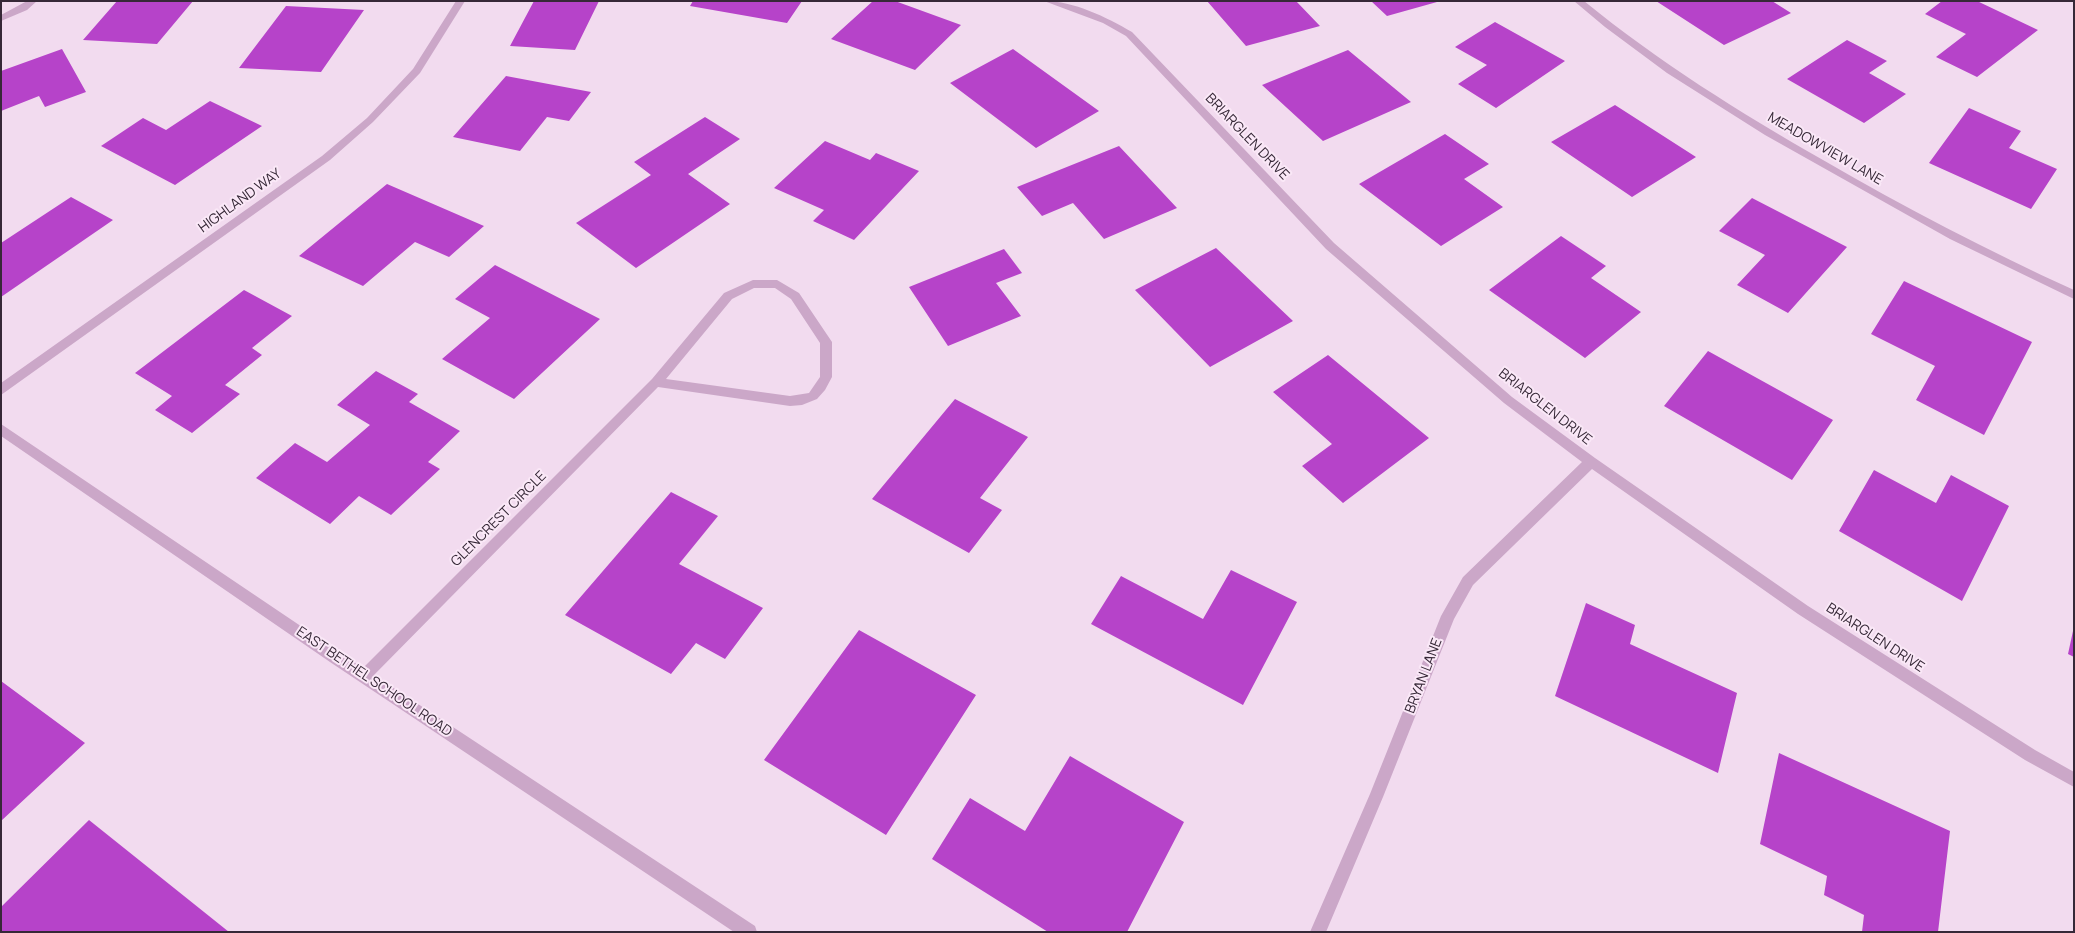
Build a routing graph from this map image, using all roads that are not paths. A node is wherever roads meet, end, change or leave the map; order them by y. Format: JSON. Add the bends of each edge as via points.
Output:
{"nodes":[{"id":1,"x":33,"y":1,"type":"edge"},
{"id":2,"x":461,"y":1,"type":"edge"},
{"id":3,"x":1048,"y":1,"type":"edge"},
{"id":4,"x":1578,"y":1,"type":"edge"},
{"id":5,"x":1,"y":18,"type":"edge"},
{"id":6,"x":2074,"y":295,"type":"edge"},
{"id":7,"x":656,"y":382,"type":"junction"},
{"id":8,"x":1,"y":390,"type":"edge"},
{"id":9,"x":1,"y":430,"type":"edge"},
{"id":10,"x":1592,"y":462,"type":"junction"},
{"id":11,"x":364,"y":676,"type":"junction"},
{"id":12,"x":2074,"y":780,"type":"edge"},
{"id":13,"x":749,"y":932,"type":"edge"},
{"id":14,"x":1318,"y":932,"type":"edge"}],
"edges":[{"from":1,"to":5,"type":"street"},
{"from":2,"to":8,"type":"street","name":"HIGHLAND WAY","via":[[417,71],[363,127],[326,158]]},
{"from":3,"to":10,"type":"street","name":"BRIARGLEN DRIVE","via":[[1106,21],[1129,34],[1330,246],[1508,400]]},
{"from":4,"to":6,"type":"street","name":"MEADOWVIEW LANE","via":[[1684,81],[1765,131],[1936,229]]},
{"from":7,"to":7,"type":"street","name":"GLENCREST CIRCLE","via":[[728,296],[753,284],[777,284],[795,296],[826,342],[826,377],[813,396],[802,400]]},
{"from":7,"to":11,"type":"street","name":"GLENCREST CIRCLE"},
{"from":9,"to":11,"type":"street","name":"EAST BETHEL SCHOOL ROAD"},
{"from":10,"to":12,"type":"street","name":"BRIARGLEN DRIVE","via":[[1803,610]]},
{"from":10,"to":14,"type":"street","name":"BRYAN LANE","via":[[1468,581],[1448,616]]},
{"from":11,"to":13,"type":"street","name":"EAST BETHEL SCHOOL ROAD"}]}
